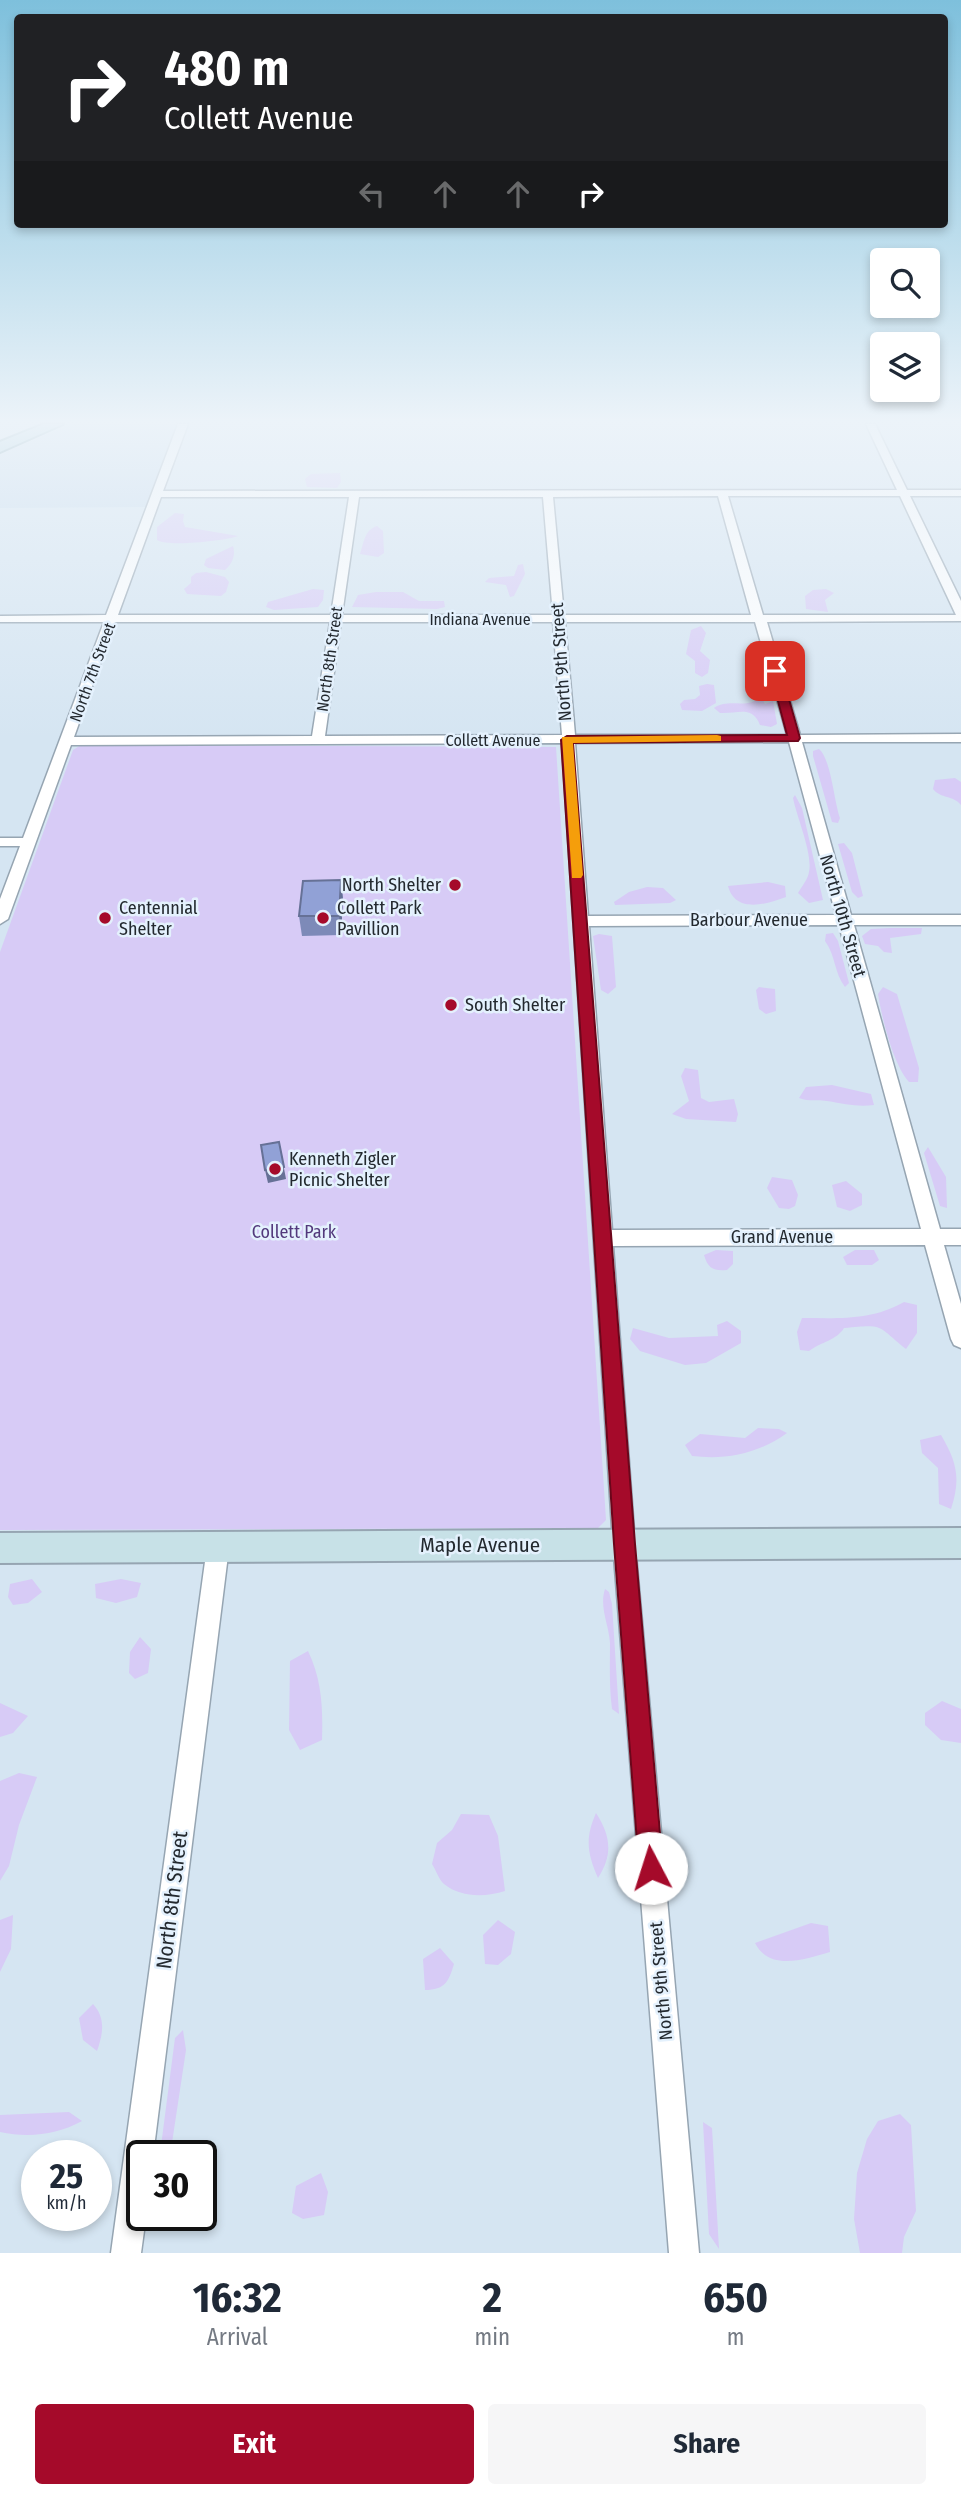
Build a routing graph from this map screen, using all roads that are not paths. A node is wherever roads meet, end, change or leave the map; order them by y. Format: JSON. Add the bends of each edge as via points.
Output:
{"nodes":[{"id":1,"x":145,"y":529,"type":"edge"},
{"id":2,"x":349,"y":529,"type":"edge"},
{"id":3,"x":551,"y":529,"type":"edge"},
{"id":4,"x":732,"y":529,"type":"edge"},
{"id":5,"x":920,"y":529,"type":"edge"},
{"id":6,"x":961,"y":613,"type":"edge"},
{"id":7,"x":759,"y":618,"type":"junction"},
{"id":8,"x":961,"y":618,"type":"edge"},
{"id":9,"x":0,"y":619,"type":"edge"},
{"id":10,"x":335,"y":619,"type":"junction"},
{"id":11,"x":558,"y":619,"type":"junction"},
{"id":12,"x":111,"y":620,"type":"junction"},
{"id":13,"x":794,"y":738,"type":"junction"},
{"id":14,"x":961,"y":738,"type":"edge"},
{"id":15,"x":567,"y":740,"type":"junction"},
{"id":16,"x":66,"y":741,"type":"junction"},
{"id":17,"x":318,"y":741,"type":"junction"},
{"id":18,"x":0,"y":842,"type":"edge"},
{"id":19,"x":29,"y":842,"type":"junction"},
{"id":20,"x":0,"y":919,"type":"edge"},
{"id":21,"x":844,"y":920,"type":"junction"},
{"id":22,"x":961,"y":920,"type":"edge"},
{"id":23,"x":580,"y":921,"type":"junction"},
{"id":24,"x":933,"y":1237,"type":"junction"},
{"id":25,"x":961,"y":1237,"type":"edge"},
{"id":26,"x":603,"y":1238,"type":"junction"},
{"id":27,"x":961,"y":1339,"type":"edge"},
{"id":28,"x":961,"y":1543,"type":"edge"},
{"id":29,"x":624,"y":1544,"type":"junction"},
{"id":30,"x":218,"y":1547,"type":"junction"},
{"id":31,"x":0,"y":1548,"type":"edge"},
{"id":32,"x":126,"y":2253,"type":"edge"},
{"id":33,"x":684,"y":2253,"type":"edge"}],
"edges":[{"from":1,"to":12,"type":"street","name":"North 7th Street"},
{"from":2,"to":10,"type":"street","name":"North 8th Street"},
{"from":3,"to":11,"type":"street","name":"North 9th Street"},
{"from":4,"to":7,"type":"street","name":"North 10th Street"},
{"from":5,"to":6,"type":"street"},
{"from":7,"to":8,"type":"street","name":"Indiana Avenue"},
{"from":7,"to":11,"type":"street","name":"Indiana Avenue"},
{"from":7,"to":13,"type":"street","name":"North 10th Street"},
{"from":9,"to":12,"type":"street","name":"Indiana Avenue"},
{"from":10,"to":11,"type":"street","name":"Indiana Avenue"},
{"from":10,"to":12,"type":"street","name":"Indiana Avenue"},
{"from":10,"to":17,"type":"street","name":"North 8th Street"},
{"from":11,"to":15,"type":"street","name":"North 9th Street"},
{"from":12,"to":16,"type":"street","name":"North 7th Street"},
{"from":13,"to":14,"type":"street","name":"Collett Avenue"},
{"from":13,"to":15,"type":"street","name":"Collett Avenue"},
{"from":13,"to":21,"type":"street","name":"North 10th Street"},
{"from":15,"to":17,"type":"street","name":"Collett Avenue"},
{"from":15,"to":23,"type":"street","name":"North 9th Street"},
{"from":16,"to":17,"type":"street","name":"Collett Avenue"},
{"from":16,"to":19,"type":"street","name":"North 7th Street"},
{"from":18,"to":19,"type":"street"},
{"from":19,"to":20,"type":"street","name":"North 7th Street"},
{"from":21,"to":22,"type":"street","name":"Barbour Avenue"},
{"from":21,"to":23,"type":"street","name":"Barbour Avenue"},
{"from":21,"to":24,"type":"street","name":"North 10th Street"},
{"from":23,"to":26,"type":"street","name":"North 9th Street"},
{"from":24,"to":25,"type":"street","name":"Grand Avenue"},
{"from":24,"to":26,"type":"street","name":"Grand Avenue"},
{"from":24,"to":27,"type":"street","name":"North 10th Street"},
{"from":26,"to":29,"type":"street","name":"North 9th Street"},
{"from":28,"to":29,"type":"main road","name":"Maple Avenue"},
{"from":29,"to":30,"type":"main road","name":"Maple Avenue"},
{"from":29,"to":33,"type":"street","name":"North 9th Street"},
{"from":30,"to":31,"type":"main road","name":"Maple Avenue"},
{"from":30,"to":32,"type":"street","name":"North 8th Street"}]}
